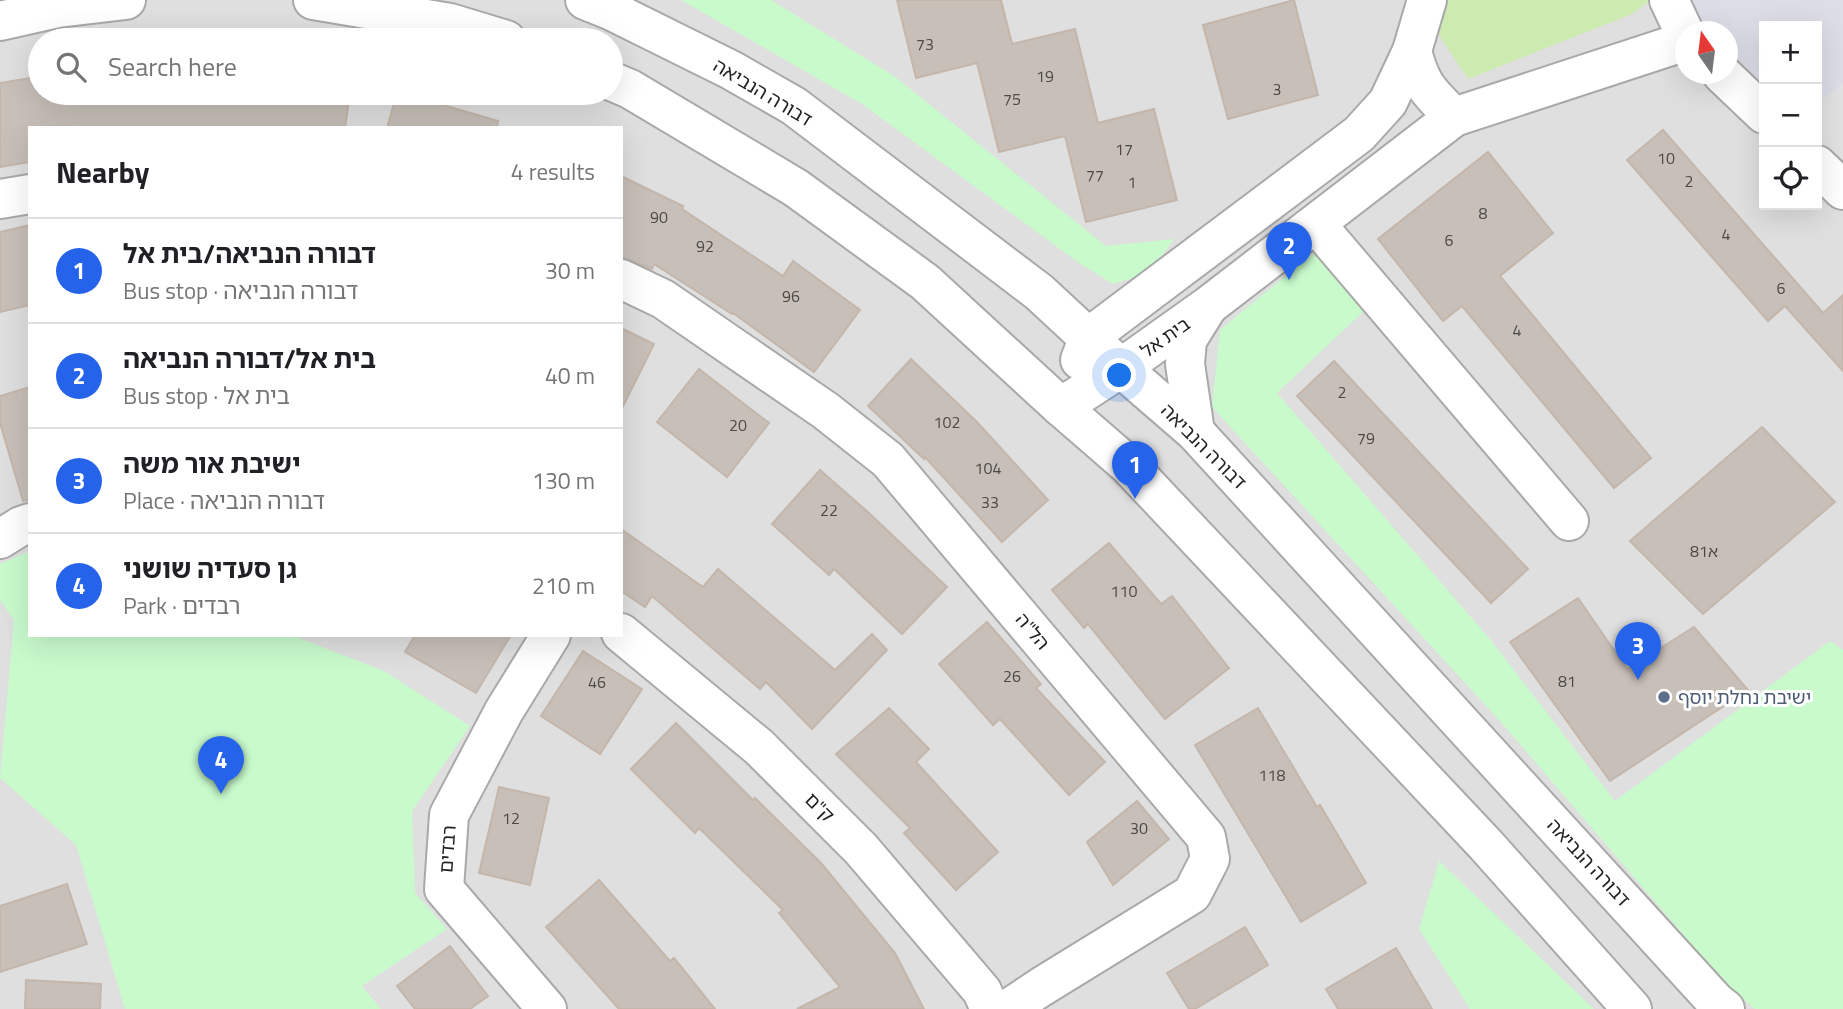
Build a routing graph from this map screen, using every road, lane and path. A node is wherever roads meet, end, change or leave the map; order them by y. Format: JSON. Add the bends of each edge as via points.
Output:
{"nodes":[{"id":1,"x":125,"y":0,"type":"edge"},
{"id":2,"x":313,"y":0,"type":"edge"},
{"id":3,"x":585,"y":0,"type":"edge"},
{"id":4,"x":1427,"y":0,"type":"edge"},
{"id":5,"x":1669,"y":0,"type":"edge"},
{"id":6,"x":86,"y":2,"type":"edge"},
{"id":7,"x":0,"y":21,"type":"edge"},
{"id":8,"x":1678,"y":21,"type":"edge"},
{"id":9,"x":466,"y":28,"type":"edge"},
{"id":10,"x":1675,"y":44,"type":"edge"},
{"id":11,"x":1412,"y":51,"type":"junction"},
{"id":12,"x":1732,"y":84,"type":"edge"},
{"id":13,"x":623,"y":87,"type":"edge"},
{"id":14,"x":1759,"y":109,"type":"edge"},
{"id":15,"x":1454,"y":117,"type":"junction"},
{"id":16,"x":1822,"y":170,"type":"edge"},
{"id":17,"x":1843,"y":190,"type":"edge"},
{"id":18,"x":28,"y":194,"type":"edge"},
{"id":19,"x":0,"y":199,"type":"edge"},
{"id":20,"x":1316,"y":224,"type":"junction"},
{"id":21,"x":623,"y":280,"type":"edge"},
{"id":22,"x":1208,"y":306,"type":"junction"},
{"id":23,"x":1089,"y":337,"type":"junction"},
{"id":24,"x":1121,"y":368,"type":"junction"},
{"id":25,"x":1061,"y":407,"type":"junction"},
{"id":26,"x":1195,"y":432,"type":"junction"},
{"id":27,"x":1569,"y":521,"type":"dead end"},
{"id":28,"x":28,"y":524,"type":"edge"},
{"id":29,"x":0,"y":539,"type":"edge"},
{"id":30,"x":623,"y":634,"type":"edge"},
{"id":31,"x":550,"y":637,"type":"edge"},
{"id":32,"x":547,"y":1009,"type":"edge"},
{"id":33,"x":990,"y":1009,"type":"edge"},
{"id":34,"x":1009,"y":1009,"type":"edge"},
{"id":35,"x":1632,"y":1009,"type":"edge"},
{"id":36,"x":1725,"y":1009,"type":"edge"}],
"edges":[{"from":1,"to":6,"type":"street"},
{"from":2,"to":9,"type":"street"},
{"from":3,"to":23,"type":"street","name":"דבורה הנביאה","via":[[794,106],[1039,292]]},
{"from":4,"to":11,"type":"street"},
{"from":5,"to":8,"type":"street"},
{"from":6,"to":7,"type":"street"},
{"from":10,"to":15,"type":"street","name":"בית אל"},
{"from":11,"to":15,"type":"street","via":[[1424,87]]},
{"from":11,"to":23,"type":"street","via":[[1388,102],[1359,134]]},
{"from":12,"to":14,"type":"street"},
{"from":13,"to":25,"type":"street","via":[[796,188],[925,282]]},
{"from":15,"to":20,"type":"street","name":"בית אל"},
{"from":16,"to":17,"type":"street"},
{"from":18,"to":19,"type":"street"},
{"from":20,"to":22,"type":"street","name":"בית אל"},
{"from":20,"to":27,"type":"street"},
{"from":21,"to":34,"type":"street","name":"הל\"ה","via":[[663,299],[826,411],[888,460],[1206,837],[1210,859],[1192,894]]},
{"from":22,"to":24,"type":"street","name":"בית אל"},
{"from":22,"to":26,"type":"street","via":[[1187,340],[1185,364]]},
{"from":23,"to":24,"type":"street","name":"דבורה הנביאה"},
{"from":23,"to":25,"type":"street"},
{"from":24,"to":25,"type":"street","name":"בית אל"},
{"from":24,"to":26,"type":"street","name":"דבורה הנביאה"},
{"from":25,"to":35,"type":"street","via":[[1129,466],[1486,845]]},
{"from":26,"to":36,"type":"street","name":"דבורה הנביאה"},
{"from":28,"to":29,"type":"street"},
{"from":30,"to":33,"type":"street","name":"ק\"ם","via":[[759,747],[861,849],[982,991]]},
{"from":31,"to":32,"type":"street","name":"רבדים","via":[[449,815],[444,889]]}]}
